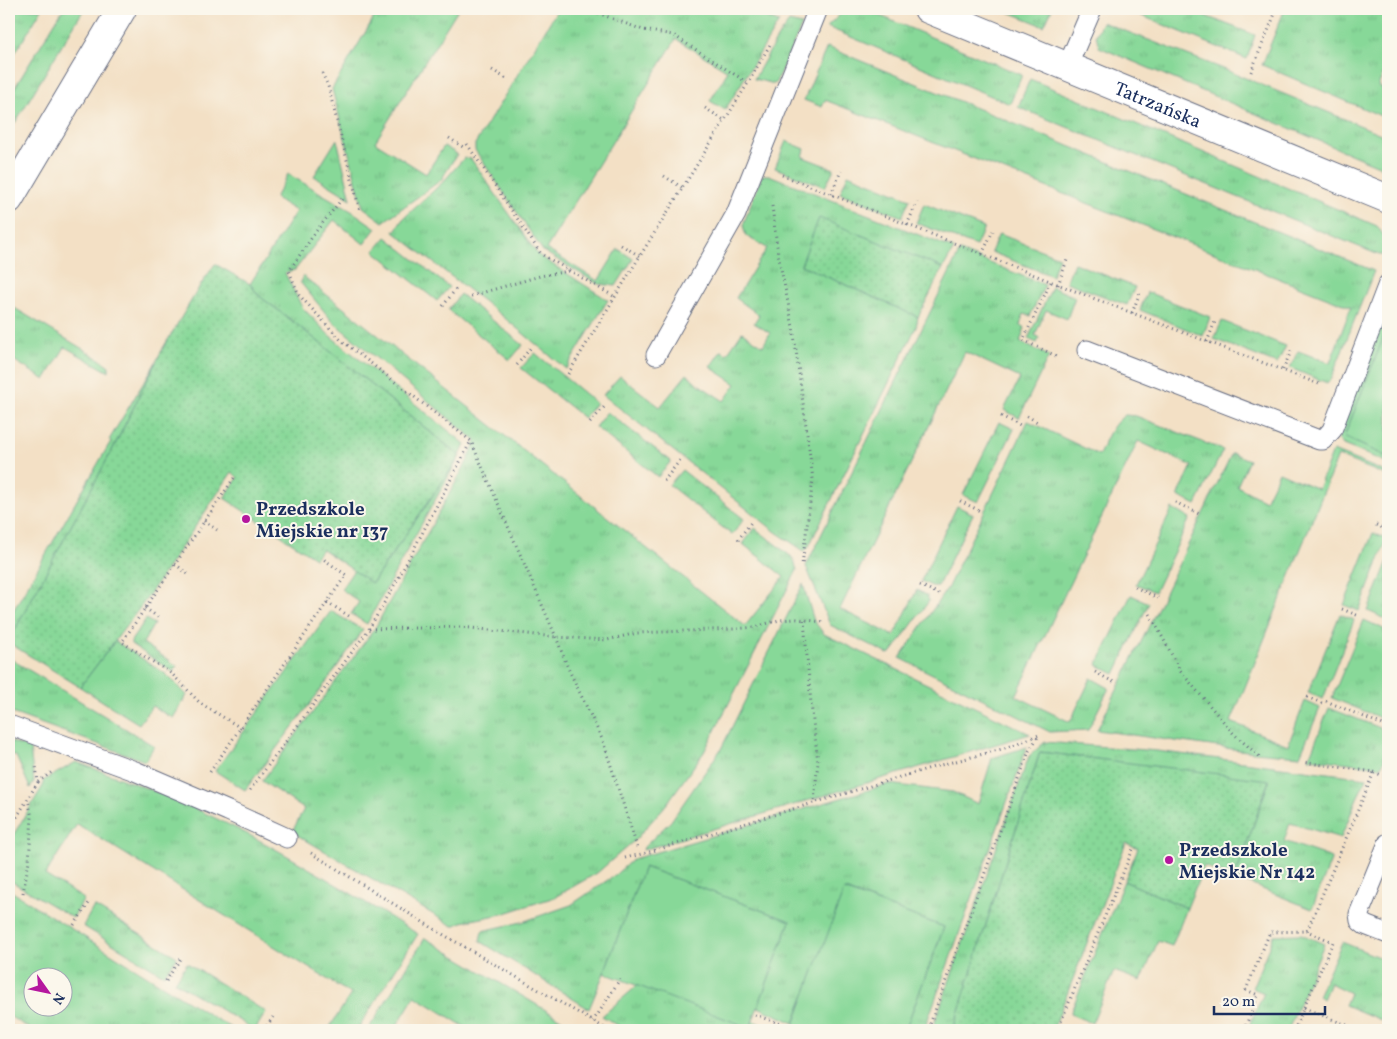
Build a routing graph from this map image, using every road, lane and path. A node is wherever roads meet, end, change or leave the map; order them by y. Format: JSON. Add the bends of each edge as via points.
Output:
{"nodes":[{"id":1,"x":122,"y":9,"type":"edge"},
{"id":2,"x":589,"y":9,"type":"edge"},
{"id":3,"x":818,"y":9,"type":"edge"},
{"id":4,"x":928,"y":9,"type":"edge"},
{"id":5,"x":1092,"y":9,"type":"edge"},
{"id":6,"x":1277,"y":9,"type":"edge"},
{"id":7,"x":772,"y":41,"type":"dead end"},
{"id":8,"x":1067,"y":67,"type":"junction"},
{"id":9,"x":492,"y":70,"type":"dead end"},
{"id":10,"x":1251,"y":72,"type":"dead end"},
{"id":11,"x":322,"y":73,"type":"dead end"},
{"id":12,"x":507,"y":79,"type":"dead end"},
{"id":13,"x":748,"y":83,"type":"junction"},
{"id":14,"x":705,"y":108,"type":"dead end"},
{"id":15,"x":724,"y":120,"type":"junction"},
{"id":16,"x":449,"y":138,"type":"dead end"},
{"id":17,"x":467,"y":144,"type":"dead end"},
{"id":18,"x":463,"y":147,"type":"dead end"},
{"id":19,"x":841,"y":171,"type":"dead end"},
{"id":20,"x":780,"y":174,"type":"dead end"},
{"id":21,"x":664,"y":176,"type":"dead end"},
{"id":22,"x":683,"y":188,"type":"junction"},
{"id":23,"x":831,"y":194,"type":"junction"},
{"id":24,"x":9,"y":199,"type":"edge"},
{"id":25,"x":342,"y":199,"type":"dead end"},
{"id":26,"x":1388,"y":199,"type":"edge"},
{"id":27,"x":917,"y":202,"type":"dead end"},
{"id":28,"x":772,"y":205,"type":"dead end"},
{"id":29,"x":360,"y":211,"type":"dead end"},
{"id":30,"x":908,"y":225,"type":"junction"},
{"id":31,"x":993,"y":231,"type":"dead end"},
{"id":32,"x":621,"y":245,"type":"dead end"},
{"id":33,"x":982,"y":254,"type":"junction"},
{"id":34,"x":640,"y":256,"type":"junction"},
{"id":35,"x":1067,"y":260,"type":"dead end"},
{"id":36,"x":570,"y":271,"type":"junction"},
{"id":37,"x":1051,"y":282,"type":"junction"},
{"id":38,"x":1388,"y":284,"type":"edge"},
{"id":39,"x":1058,"y":285,"type":"junction"},
{"id":40,"x":458,"y":286,"type":"dead end"},
{"id":41,"x":1141,"y":290,"type":"dead end"},
{"id":42,"x":471,"y":296,"type":"dead end"},
{"id":43,"x":615,"y":297,"type":"junction"},
{"id":44,"x":443,"y":306,"type":"dead end"},
{"id":45,"x":1132,"y":312,"type":"junction"},
{"id":46,"x":1216,"y":319,"type":"dead end"},
{"id":47,"x":1207,"y":342,"type":"junction"},
{"id":48,"x":532,"y":346,"type":"dead end"},
{"id":49,"x":1292,"y":348,"type":"dead end"},
{"id":50,"x":1087,"y":350,"type":"dead end"},
{"id":51,"x":656,"y":355,"type":"dead end"},
{"id":52,"x":1056,"y":356,"type":"dead end"},
{"id":53,"x":517,"y":365,"type":"dead end"},
{"id":54,"x":1283,"y":370,"type":"junction"},
{"id":55,"x":568,"y":374,"type":"dead end"},
{"id":56,"x":1319,"y":384,"type":"dead end"},
{"id":57,"x":606,"y":405,"type":"dead end"},
{"id":58,"x":1001,"y":416,"type":"dead end"},
{"id":59,"x":1027,"y":416,"type":"dead end"},
{"id":60,"x":590,"y":423,"type":"dead end"},
{"id":61,"x":1040,"y":423,"type":"dead end"},
{"id":62,"x":1022,"y":426,"type":"dead end"},
{"id":63,"x":471,"y":441,"type":"junction"},
{"id":64,"x":680,"y":460,"type":"dead end"},
{"id":65,"x":234,"y":478,"type":"dead end"},
{"id":66,"x":664,"y":481,"type":"dead end"},
{"id":67,"x":960,"y":501,"type":"dead end"},
{"id":68,"x":1175,"y":502,"type":"dead end"},
{"id":69,"x":980,"y":512,"type":"dead end"},
{"id":70,"x":1198,"y":514,"type":"dead end"},
{"id":71,"x":752,"y":520,"type":"dead end"},
{"id":72,"x":204,"y":522,"type":"junction"},
{"id":73,"x":1376,"y":525,"type":"dead end"},
{"id":74,"x":217,"y":530,"type":"dead end"},
{"id":75,"x":1388,"y":530,"type":"edge"},
{"id":76,"x":738,"y":540,"type":"dead end"},
{"id":77,"x":322,"y":558,"type":"dead end"},
{"id":78,"x":175,"y":564,"type":"junction"},
{"id":79,"x":802,"y":565,"type":"dead end"},
{"id":80,"x":188,"y":574,"type":"dead end"},
{"id":81,"x":920,"y":584,"type":"dead end"},
{"id":82,"x":1135,"y":587,"type":"dead end"},
{"id":83,"x":939,"y":594,"type":"dead end"},
{"id":84,"x":1158,"y":598,"type":"dead end"},
{"id":85,"x":327,"y":602,"type":"junction"},
{"id":86,"x":145,"y":608,"type":"junction"},
{"id":87,"x":1342,"y":609,"type":"dead end"},
{"id":88,"x":1150,"y":614,"type":"dead end"},
{"id":89,"x":349,"y":616,"type":"dead end"},
{"id":90,"x":1359,"y":616,"type":"dead end"},
{"id":91,"x":159,"y":618,"type":"dead end"},
{"id":92,"x":804,"y":620,"type":"junction"},
{"id":93,"x":824,"y":622,"type":"dead end"},
{"id":94,"x":369,"y":629,"type":"junction"},
{"id":95,"x":556,"y":637,"type":"junction"},
{"id":96,"x":1095,"y":672,"type":"dead end"},
{"id":97,"x":1117,"y":684,"type":"dead end"},
{"id":98,"x":1307,"y":697,"type":"dead end"},
{"id":99,"x":9,"y":725,"type":"edge"},
{"id":100,"x":1388,"y":726,"type":"edge"},
{"id":101,"x":241,"y":728,"type":"junction"},
{"id":102,"x":39,"y":735,"type":"junction"},
{"id":103,"x":1260,"y":757,"type":"dead end"},
{"id":104,"x":1302,"y":762,"type":"dead end"},
{"id":105,"x":1374,"y":772,"type":"junction"},
{"id":106,"x":208,"y":775,"type":"dead end"},
{"id":107,"x":1388,"y":778,"type":"edge"},
{"id":108,"x":247,"y":796,"type":"dead end"},
{"id":109,"x":27,"y":799,"type":"junction"},
{"id":110,"x":814,"y":802,"type":"junction"},
{"id":111,"x":9,"y":830,"type":"edge"},
{"id":112,"x":287,"y":838,"type":"joint"},
{"id":113,"x":1388,"y":843,"type":"edge"},
{"id":114,"x":637,"y":847,"type":"dead end"},
{"id":115,"x":1133,"y":849,"type":"dead end"},
{"id":116,"x":625,"y":858,"type":"dead end"},
{"id":117,"x":22,"y":893,"type":"dead end"},
{"id":118,"x":89,"y":903,"type":"dead end"},
{"id":119,"x":74,"y":925,"type":"dead end"},
{"id":120,"x":1307,"y":931,"type":"junction"},
{"id":121,"x":1388,"y":934,"type":"edge"},
{"id":122,"x":180,"y":959,"type":"dead end"},
{"id":123,"x":620,"y":979,"type":"dead end"},
{"id":124,"x":166,"y":981,"type":"dead end"},
{"id":125,"x":1304,"y":1008,"type":"junction"},
{"id":126,"x":755,"y":1015,"type":"dead end"},
{"id":127,"x":273,"y":1017,"type":"dead end"},
{"id":128,"x":592,"y":1021,"type":"junction"},
{"id":129,"x":742,"y":1025,"type":"dead end"},
{"id":130,"x":264,"y":1030,"type":"edge"},
{"id":131,"x":608,"y":1030,"type":"edge"},
{"id":132,"x":742,"y":1030,"type":"edge"},
{"id":133,"x":799,"y":1030,"type":"edge"},
{"id":134,"x":928,"y":1030,"type":"edge"},
{"id":135,"x":1076,"y":1030,"type":"edge"},
{"id":136,"x":1244,"y":1030,"type":"edge"},
{"id":137,"x":1294,"y":1030,"type":"edge"},
{"id":138,"x":1359,"y":1030,"type":"edge"}],
"edges":[{"from":1,"to":24,"type":"street"},
{"from":2,"to":13,"type":"path","via":[[643,30],[673,35]]},
{"from":3,"to":51,"type":"lane","via":[[736,214]]},
{"from":4,"to":8,"type":"street","name":"Tatrzańska"},
{"from":5,"to":8,"type":"lane"},
{"from":6,"to":10,"type":"path"},
{"from":7,"to":13,"type":"path"},
{"from":8,"to":26,"type":"street","name":"Tatrzańska"},
{"from":9,"to":12,"type":"path"},
{"from":11,"to":29,"type":"path"},
{"from":13,"to":15,"type":"path"},
{"from":14,"to":15,"type":"path"},
{"from":15,"to":22,"type":"path"},
{"from":16,"to":18,"type":"path"},
{"from":17,"to":36,"type":"path","via":[[541,254]]},
{"from":19,"to":23,"type":"path"},
{"from":20,"to":23,"type":"path"},
{"from":21,"to":22,"type":"path"},
{"from":22,"to":34,"type":"path"},
{"from":23,"to":30,"type":"path"},
{"from":25,"to":63,"type":"path","via":[[290,271],[299,295],[341,340]]},
{"from":27,"to":30,"type":"path"},
{"from":28,"to":79,"type":"path","via":[[812,479]]},
{"from":30,"to":33,"type":"path"},
{"from":31,"to":33,"type":"path"},
{"from":32,"to":34,"type":"path"},
{"from":33,"to":37,"type":"path"},
{"from":34,"to":43,"type":"path"},
{"from":35,"to":39,"type":"path"},
{"from":36,"to":42,"type":"path"},
{"from":36,"to":43,"type":"path"},
{"from":37,"to":39,"type":"path"},
{"from":37,"to":52,"type":"path","via":[[1023,340]]},
{"from":38,"to":50,"type":"lane","via":[[1332,430],[1323,440]]},
{"from":39,"to":45,"type":"path"},
{"from":40,"to":44,"type":"path"},
{"from":41,"to":45,"type":"path"},
{"from":43,"to":55,"type":"path"},
{"from":45,"to":47,"type":"path"},
{"from":46,"to":47,"type":"path"},
{"from":47,"to":54,"type":"path"},
{"from":48,"to":53,"type":"path"},
{"from":49,"to":54,"type":"path"},
{"from":54,"to":56,"type":"path"},
{"from":57,"to":60,"type":"path"},
{"from":58,"to":62,"type":"path"},
{"from":59,"to":61,"type":"path"},
{"from":63,"to":94,"type":"path"},
{"from":63,"to":95,"type":"path"},
{"from":64,"to":66,"type":"path"},
{"from":65,"to":72,"type":"path"},
{"from":67,"to":69,"type":"path"},
{"from":68,"to":70,"type":"path"},
{"from":71,"to":76,"type":"path"},
{"from":72,"to":74,"type":"path"},
{"from":72,"to":78,"type":"path"},
{"from":73,"to":75,"type":"path"},
{"from":77,"to":85,"type":"path","via":[[346,575]]},
{"from":78,"to":80,"type":"path"},
{"from":78,"to":86,"type":"path"},
{"from":81,"to":83,"type":"path"},
{"from":82,"to":84,"type":"path"},
{"from":85,"to":89,"type":"path"},
{"from":85,"to":101,"type":"path"},
{"from":86,"to":91,"type":"path"},
{"from":86,"to":101,"type":"path","via":[[122,642],[172,674],[200,703]]},
{"from":87,"to":90,"type":"path"},
{"from":88,"to":103,"type":"path","via":[[1181,672],[1234,734]]},
{"from":92,"to":93,"type":"path"},
{"from":92,"to":95,"type":"path","via":[[779,620],[734,629],[637,634],[607,640]]},
{"from":92,"to":110,"type":"path","via":[[818,762]]},
{"from":94,"to":95,"type":"path","via":[[462,627]]},
{"from":94,"to":108,"type":"path"},
{"from":95,"to":114,"type":"path","via":[[603,741]]},
{"from":96,"to":97,"type":"path"},
{"from":98,"to":100,"type":"path"},
{"from":99,"to":102,"type":"lane"},
{"from":101,"to":106,"type":"path"},
{"from":102,"to":109,"type":"path","via":[[34,750],[38,782]]},
{"from":102,"to":112,"type":"lane","via":[[135,771]]},
{"from":104,"to":105,"type":"path"},
{"from":105,"to":107,"type":"path"},
{"from":105,"to":120,"type":"path"},
{"from":109,"to":111,"type":"path"},
{"from":109,"to":117,"type":"path","via":[[32,817],[29,861]]},
{"from":110,"to":116,"type":"path"},
{"from":110,"to":134,"type":"path","via":[[1002,749],[1039,735],[1029,750]]},
{"from":112,"to":128,"type":"path"},
{"from":113,"to":121,"type":"lane","via":[[1359,914],[1365,925]]},
{"from":115,"to":135,"type":"path","via":[[1060,1024]]},
{"from":118,"to":119,"type":"path"},
{"from":120,"to":125,"type":"path","via":[[1333,942]]},
{"from":120,"to":136,"type":"path","via":[[1270,932],[1246,990],[1258,995]]},
{"from":122,"to":124,"type":"path"},
{"from":123,"to":128,"type":"path"},
{"from":125,"to":137,"type":"path"},
{"from":125,"to":138,"type":"path"},
{"from":126,"to":133,"type":"path"},
{"from":127,"to":130,"type":"path"},
{"from":128,"to":131,"type":"path"},
{"from":129,"to":132,"type":"path"}]}
